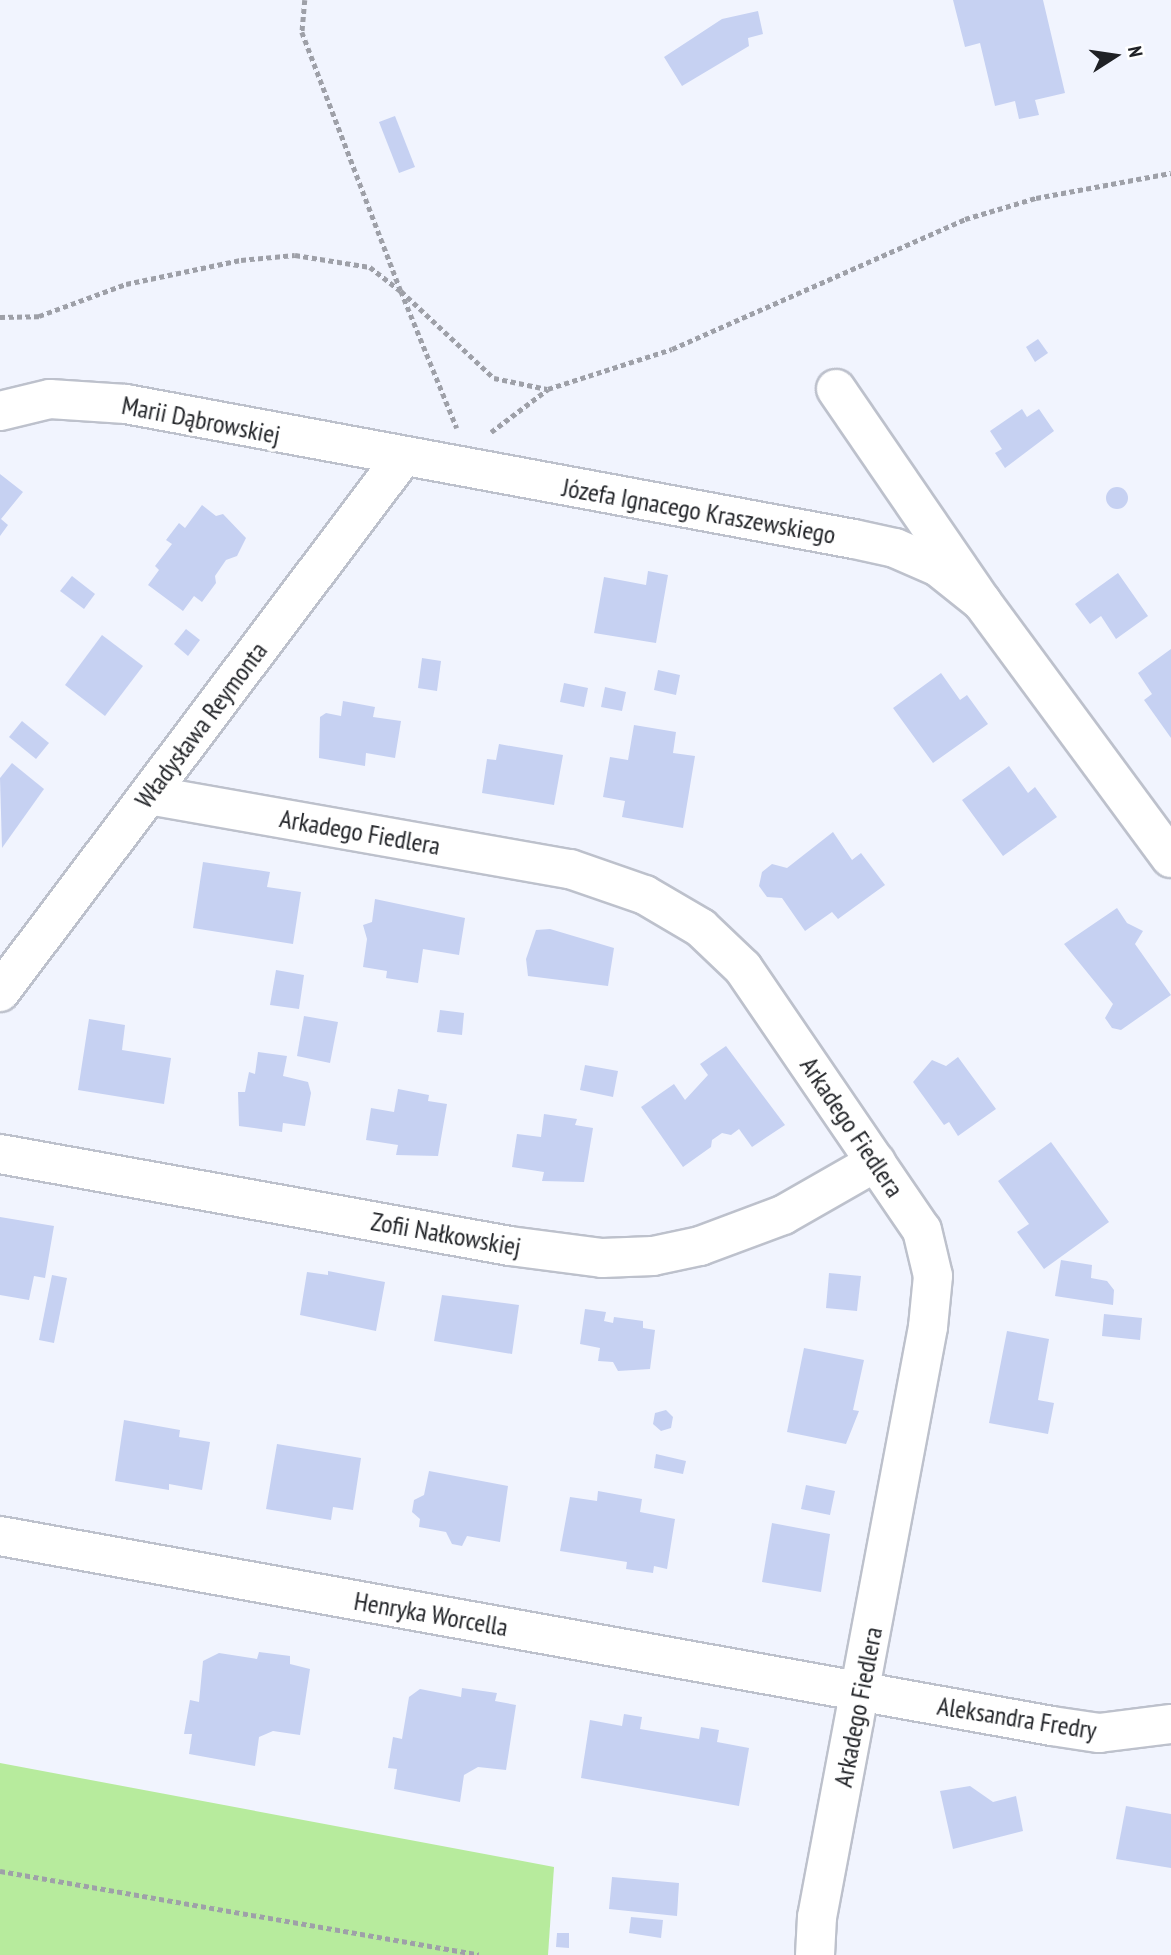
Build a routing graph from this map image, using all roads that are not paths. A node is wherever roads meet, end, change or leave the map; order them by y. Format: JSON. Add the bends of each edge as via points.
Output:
{"nodes":[{"id":1,"x":836,"y":389,"type":"dead end"},
{"id":2,"x":0,"y":411,"type":"edge"},
{"id":3,"x":402,"y":458,"type":"junction"},
{"id":4,"x":982,"y":602,"type":"junction"},
{"id":5,"x":149,"y":795,"type":"junction"},
{"id":6,"x":1171,"y":858,"type":"edge"},
{"id":7,"x":0,"y":992,"type":"edge"},
{"id":8,"x":0,"y":1154,"type":"edge"},
{"id":9,"x":876,"y":1162,"type":"junction"},
{"id":10,"x":0,"y":1536,"type":"edge"},
{"id":11,"x":863,"y":1691,"type":"junction"},
{"id":12,"x":1171,"y":1724,"type":"edge"},
{"id":13,"x":815,"y":1955,"type":"edge"}],
"edges":[{"from":1,"to":4,"type":"street","name":"Józefa Ignacego Kraszewskiego"},
{"from":2,"to":3,"type":"street","name":"Marii Dąbrowskiej","via":[[50,398],[126,404]]},
{"from":3,"to":4,"type":"street","name":"Józefa Ignacego Kraszewskiego","via":[[458,459],[895,548],[938,567]]},
{"from":3,"to":5,"type":"street","name":"Władysława Reymonta"},
{"from":4,"to":6,"type":"street","name":"Józefa Ignacego Kraszewskiego"},
{"from":5,"to":7,"type":"street","name":"Władysława Reymonta"},
{"from":5,"to":9,"type":"street","name":"Arkadego Fiedlera","via":[[570,869],[645,895],[701,928],[743,968]]},
{"from":8,"to":9,"type":"street","name":"Zofii Nałkowskiej","via":[[510,1246],[602,1258],[653,1256],[700,1247],[783,1215]]},
{"from":9,"to":11,"type":"street","name":"Arkadego Fiedlera","via":[[922,1230],[933,1276],[928,1327]]},
{"from":10,"to":11,"type":"street","name":"Henryka Worcella"},
{"from":11,"to":12,"type":"street","name":"Aleksandra Fredry","via":[[1099,1733]]},
{"from":11,"to":13,"type":"street","name":"Arkadego Fiedlera","via":[[817,1917]]}]}
